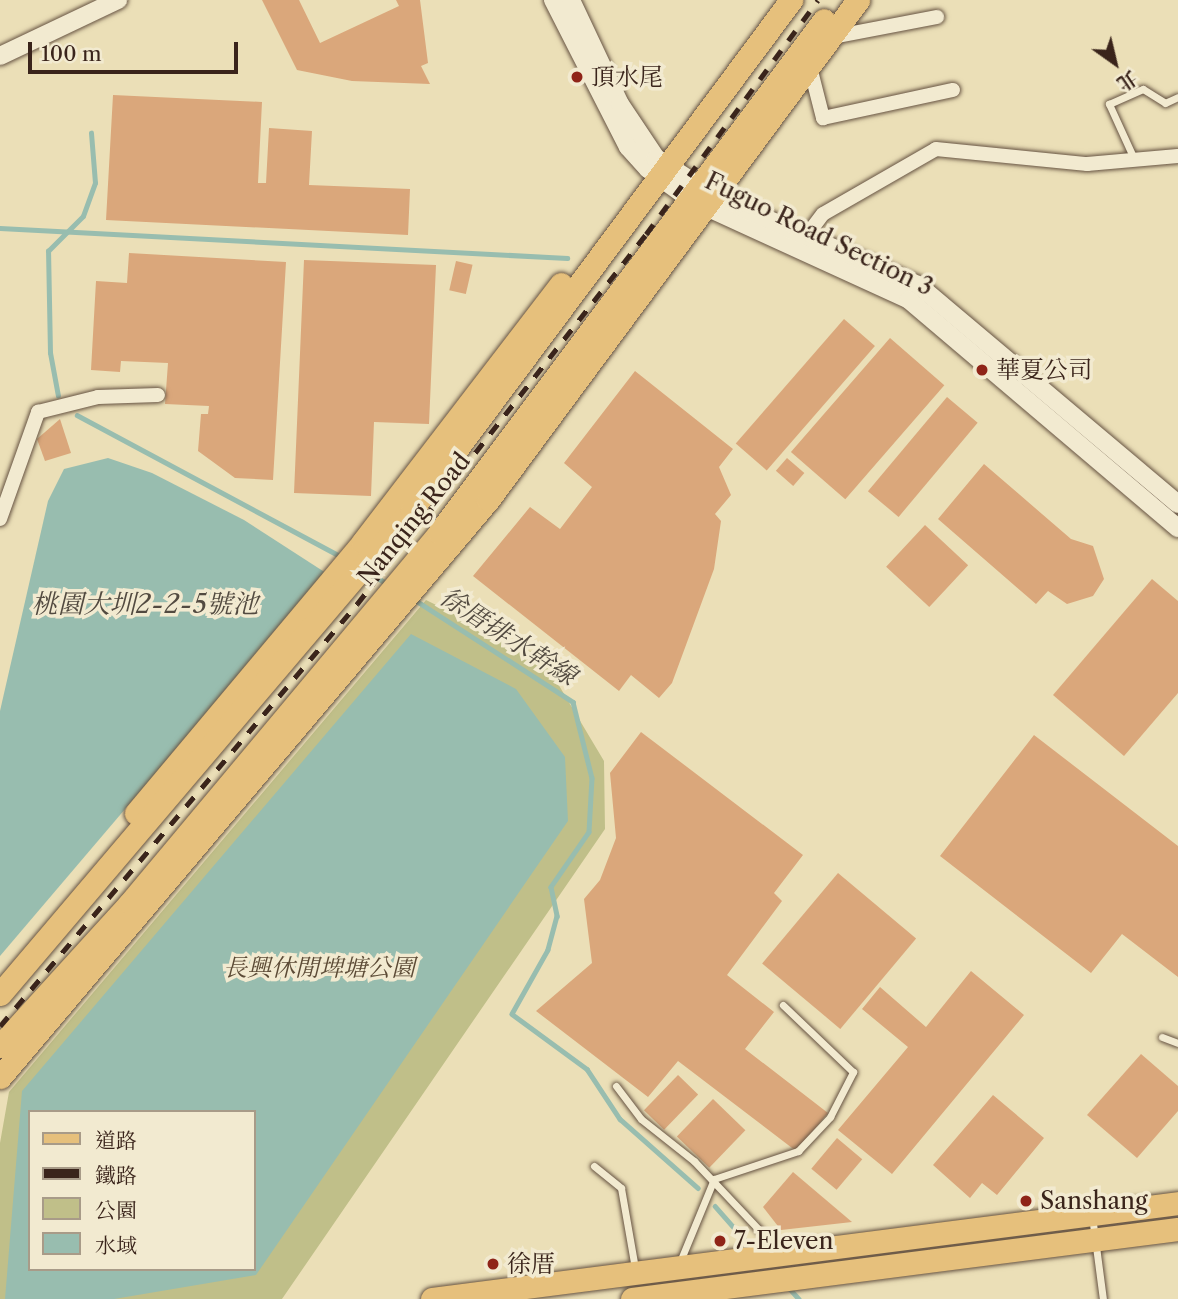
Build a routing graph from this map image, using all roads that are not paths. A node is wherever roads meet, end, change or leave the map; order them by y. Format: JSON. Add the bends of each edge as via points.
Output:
{"nodes":[{"id":1,"x":118,"y":0,"type":"edge"},
{"id":2,"x":553,"y":0,"type":"edge"},
{"id":3,"x":571,"y":0,"type":"edge"},
{"id":4,"x":772,"y":0,"type":"edge"},
{"id":5,"x":791,"y":0,"type":"edge"},
{"id":6,"x":839,"y":0,"type":"edge"},
{"id":7,"x":858,"y":0,"type":"edge"},
{"id":8,"x":937,"y":17,"type":"dead end"},
{"id":9,"x":832,"y":37,"type":"junction"},
{"id":10,"x":0,"y":56,"type":"edge"},
{"id":11,"x":810,"y":67,"type":"junction"},
{"id":12,"x":953,"y":90,"type":"dead end"},
{"id":13,"x":1178,"y":97,"type":"edge"},
{"id":14,"x":1178,"y":156,"type":"edge"},
{"id":15,"x":1136,"y":162,"type":"junction"},
{"id":16,"x":658,"y":168,"type":"junction"},
{"id":17,"x":703,"y":198,"type":"junction"},
{"id":18,"x":801,"y":244,"type":"junction"},
{"id":19,"x":657,"y":248,"type":"junction"},
{"id":20,"x":626,"y":316,"type":"junction"},
{"id":21,"x":1049,"y":394,"type":"junction"},
{"id":22,"x":158,"y":395,"type":"dead end"},
{"id":23,"x":1039,"y":410,"type":"junction"},
{"id":24,"x":454,"y":453,"type":"junction"},
{"id":25,"x":397,"y":498,"type":"junction"},
{"id":26,"x":1178,"y":504,"type":"edge"},
{"id":27,"x":0,"y":519,"type":"edge"},
{"id":28,"x":1178,"y":528,"type":"edge"},
{"id":29,"x":176,"y":763,"type":"junction"},
{"id":30,"x":157,"y":812,"type":"junction"},
{"id":31,"x":220,"y":822,"type":"junction"},
{"id":32,"x":160,"y":867,"type":"junction"},
{"id":33,"x":0,"y":971,"type":"edge"},
{"id":34,"x":0,"y":994,"type":"edge"},
{"id":35,"x":783,"y":1005,"type":"dead end"},
{"id":36,"x":1162,"y":1037,"type":"dead end"},
{"id":37,"x":1178,"y":1043,"type":"edge"},
{"id":38,"x":0,"y":1046,"type":"edge"},
{"id":39,"x":0,"y":1077,"type":"edge"},
{"id":40,"x":616,"y":1086,"type":"dead end"},
{"id":41,"x":594,"y":1166,"type":"dead end"},
{"id":42,"x":714,"y":1179,"type":"junction"},
{"id":43,"x":1178,"y":1202,"type":"edge"},
{"id":44,"x":1092,"y":1214,"type":"junction"},
{"id":45,"x":1178,"y":1229,"type":"edge"},
{"id":46,"x":1095,"y":1240,"type":"junction"},
{"id":47,"x":782,"y":1254,"type":"junction"},
{"id":48,"x":678,"y":1266,"type":"junction"},
{"id":49,"x":636,"y":1273,"type":"junction"},
{"id":50,"x":681,"y":1293,"type":"junction"},
{"id":51,"x":432,"y":1299,"type":"edge"},
{"id":52,"x":632,"y":1299,"type":"edge"},
{"id":53,"x":1103,"y":1299,"type":"edge"}],
"edges":[{"from":1,"to":10,"type":"street"},
{"from":2,"to":16,"type":"street","name":"Fuguo Road Section 3","via":[[628,147]]},
{"from":3,"to":16,"type":"street","name":"Fuguo Road Section 3","via":[[620,104]]},
{"from":4,"to":16,"type":"main road"},
{"from":5,"to":16,"type":"main road","name":"Nanqing Road"},
{"from":6,"to":17,"type":"main road","name":"Nanqing Road"},
{"from":7,"to":9,"type":"main road"},
{"from":8,"to":9,"type":"street"},
{"from":9,"to":11,"type":"main road"},
{"from":11,"to":12,"type":"street","via":[[823,118]]},
{"from":11,"to":17,"type":"main road"},
{"from":13,"to":15,"type":"lane","via":[[1165,103],[1143,89],[1109,104]]},
{"from":14,"to":15,"type":"street"},
{"from":15,"to":18,"type":"street","via":[[1087,164],[936,149],[823,215]]},
{"from":16,"to":17,"type":"street","name":"Fuguo Road Section 3"},
{"from":16,"to":24,"type":"main road","name":"Nanqing Road"},
{"from":16,"to":25,"type":"main road"},
{"from":17,"to":18,"type":"street","name":"Fuguo Road Section 3"},
{"from":17,"to":19,"type":"main road","name":"Nanqing Road"},
{"from":17,"to":20,"type":"main road"},
{"from":18,"to":21,"type":"street","name":"Fuguo Road Section 3","via":[[918,285]]},
{"from":18,"to":23,"type":"street","name":"Fuguo Road Section 3","via":[[909,300]]},
{"from":19,"to":20,"type":"main road"},
{"from":19,"to":32,"type":"main road","name":"Nanqing Road","via":[[439,533]]},
{"from":20,"to":31,"type":"main road","via":[[488,500]]},
{"from":21,"to":23,"type":"street"},
{"from":21,"to":26,"type":"street","name":"Fuguo Road Section 3"},
{"from":22,"to":27,"type":"street","via":[[98,397],[38,412]]},
{"from":23,"to":28,"type":"street","name":"Fuguo Road Section 3"},
{"from":24,"to":25,"type":"main road"},
{"from":24,"to":30,"type":"main road","name":"Nanqing Road"},
{"from":25,"to":29,"type":"main road"},
{"from":29,"to":30,"type":"main road"},
{"from":29,"to":33,"type":"main road"},
{"from":30,"to":34,"type":"main road","name":"Nanqing Road"},
{"from":31,"to":32,"type":"main road"},
{"from":31,"to":39,"type":"main road"},
{"from":32,"to":38,"type":"main road","name":"Nanqing Road"},
{"from":35,"to":42,"type":"lane","via":[[853,1072],[830,1117],[798,1151]]},
{"from":36,"to":37,"type":"lane"},
{"from":40,"to":42,"type":"lane","via":[[663,1142]]},
{"from":41,"to":49,"type":"lane","via":[[621,1188]]},
{"from":42,"to":47,"type":"lane"},
{"from":42,"to":48,"type":"lane"},
{"from":43,"to":44,"type":"main road"},
{"from":44,"to":46,"type":"lane"},
{"from":44,"to":47,"type":"main road"},
{"from":45,"to":46,"type":"main road"},
{"from":46,"to":50,"type":"main road"},
{"from":46,"to":53,"type":"lane"},
{"from":47,"to":48,"type":"main road"},
{"from":48,"to":49,"type":"main road"},
{"from":48,"to":50,"type":"lane"},
{"from":49,"to":51,"type":"main road"},
{"from":50,"to":52,"type":"main road"}]}
